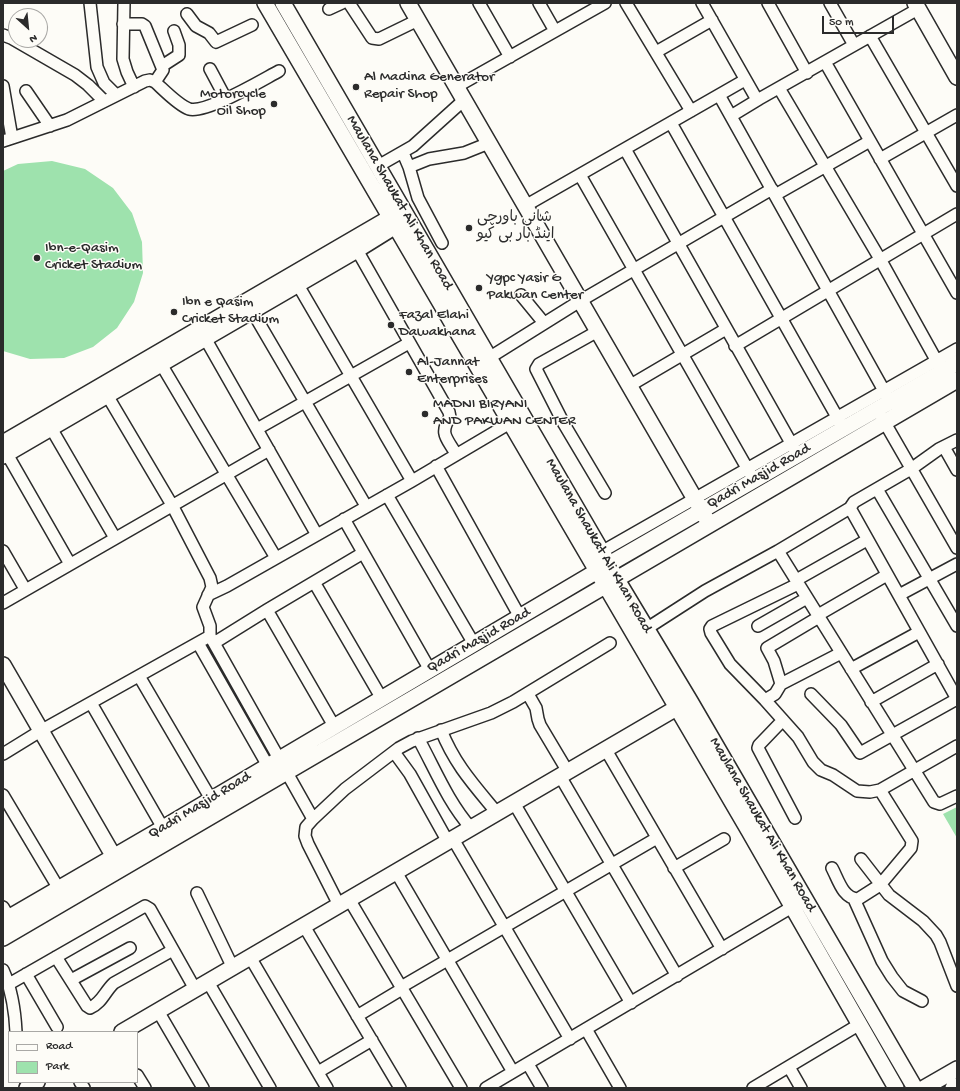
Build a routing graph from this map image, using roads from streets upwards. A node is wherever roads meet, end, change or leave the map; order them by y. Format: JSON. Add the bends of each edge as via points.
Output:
{"nodes":[{"id":1,"x":90,"y":3,"type":"edge"},
{"id":2,"x":124,"y":3,"type":"edge"},
{"id":3,"x":265,"y":3,"type":"edge"},
{"id":4,"x":283,"y":3,"type":"edge"},
{"id":5,"x":342,"y":3,"type":"edge"},
{"id":6,"x":348,"y":3,"type":"edge"},
{"id":7,"x":408,"y":3,"type":"edge"},
{"id":8,"x":479,"y":3,"type":"edge"},
{"id":9,"x":539,"y":3,"type":"edge"},
{"id":10,"x":626,"y":3,"type":"edge"},
{"id":11,"x":702,"y":3,"type":"edge"},
{"id":12,"x":768,"y":3,"type":"edge"},
{"id":13,"x":830,"y":3,"type":"edge"},
{"id":14,"x":601,"y":4,"type":"edge"},
{"id":15,"x":917,"y":6,"type":"edge"},
{"id":16,"x":329,"y":9,"type":"dead end"},
{"id":17,"x":186,"y":14,"type":"dead end"},
{"id":18,"x":418,"y":20,"type":"junction"},
{"id":19,"x":712,"y":20,"type":"junction"},
{"id":20,"x":123,"y":24,"type":"junction"},
{"id":21,"x":252,"y":25,"type":"dead end"},
{"id":22,"x":174,"y":31,"type":"dead end"},
{"id":23,"x":555,"y":32,"type":"junction"},
{"id":24,"x":3,"y":35,"type":"edge"},
{"id":25,"x":870,"y":36,"type":"junction"},
{"id":26,"x":854,"y":46,"type":"junction"},
{"id":27,"x":656,"y":52,"type":"junction"},
{"id":28,"x":510,"y":57,"type":"junction"},
{"id":29,"x":825,"y":62,"type":"junction"},
{"id":30,"x":162,"y":66,"type":"junction"},
{"id":31,"x":210,"y":68,"type":"dead end"},
{"id":32,"x":279,"y":72,"type":"dead end"},
{"id":33,"x":807,"y":72,"type":"junction"},
{"id":34,"x":957,"y":77,"type":"edge"},
{"id":35,"x":745,"y":80,"type":"junction"},
{"id":36,"x":155,"y":82,"type":"junction"},
{"id":37,"x":3,"y":86,"type":"edge"},
{"id":38,"x":134,"y":86,"type":"junction"},
{"id":39,"x":456,"y":87,"type":"junction"},
{"id":40,"x":779,"y":88,"type":"junction"},
{"id":41,"x":26,"y":91,"type":"dead end"},
{"id":42,"x":116,"y":95,"type":"junction"},
{"id":43,"x":719,"y":95,"type":"junction"},
{"id":44,"x":226,"y":99,"type":"junction"},
{"id":45,"x":759,"y":99,"type":"junction"},
{"id":46,"x":464,"y":100,"type":"junction"},
{"id":47,"x":104,"y":101,"type":"junction"},
{"id":48,"x":691,"y":111,"type":"junction"},
{"id":49,"x":957,"y":115,"type":"edge"},
{"id":50,"x":731,"y":116,"type":"junction"},
{"id":51,"x":671,"y":123,"type":"junction"},
{"id":52,"x":50,"y":126,"type":"junction"},
{"id":53,"x":926,"y":132,"type":"junction"},
{"id":54,"x":8,"y":140,"type":"edge"},
{"id":55,"x":870,"y":141,"type":"junction"},
{"id":56,"x":489,"y":143,"type":"junction"},
{"id":57,"x":625,"y":149,"type":"junction"},
{"id":58,"x":402,"y":153,"type":"junction"},
{"id":59,"x":880,"y":159,"type":"junction"},
{"id":60,"x":378,"y":166,"type":"junction"},
{"id":61,"x":826,"y":166,"type":"junction"},
{"id":62,"x":409,"y":167,"type":"junction"},
{"id":63,"x":580,"y":175,"type":"junction"},
{"id":64,"x":957,"y":186,"type":"edge"},
{"id":65,"x":774,"y":192,"type":"junction"},
{"id":66,"x":525,"y":206,"type":"junction"},
{"id":67,"x":406,"y":214,"type":"junction"},
{"id":68,"x":957,"y":214,"type":"edge"},
{"id":69,"x":724,"y":217,"type":"junction"},
{"id":70,"x":392,"y":222,"type":"junction"},
{"id":71,"x":923,"y":234,"type":"junction"},
{"id":72,"x":442,"y":243,"type":"dead end"},
{"id":73,"x":678,"y":243,"type":"junction"},
{"id":74,"x":357,"y":250,"type":"junction"},
{"id":75,"x":880,"y":259,"type":"junction"},
{"id":76,"x":634,"y":269,"type":"junction"},
{"id":77,"x":298,"y":285,"type":"junction"},
{"id":78,"x":829,"y":290,"type":"junction"},
{"id":79,"x":957,"y":293,"type":"edge"},
{"id":80,"x":521,"y":295,"type":"dead end"},
{"id":81,"x":580,"y":300,"type":"junction"},
{"id":82,"x":252,"y":311,"type":"junction"},
{"id":83,"x":782,"y":318,"type":"junction"},
{"id":84,"x":544,"y":323,"type":"junction"},
{"id":85,"x":726,"y":330,"type":"junction"},
{"id":86,"x":598,"y":331,"type":"junction"},
{"id":87,"x":205,"y":338,"type":"junction"},
{"id":88,"x":409,"y":343,"type":"junction"},
{"id":89,"x":735,"y":346,"type":"junction"},
{"id":90,"x":957,"y":349,"type":"edge"},
{"id":91,"x":682,"y":355,"type":"junction"},
{"id":92,"x":483,"y":362,"type":"junction"},
{"id":93,"x":957,"y":363,"type":"edge"},
{"id":94,"x":161,"y":364,"type":"junction"},
{"id":95,"x":939,"y":366,"type":"junction"},
{"id":96,"x":351,"y":375,"type":"junction"},
{"id":97,"x":957,"y":380,"type":"edge"},
{"id":98,"x":629,"y":386,"type":"junction"},
{"id":99,"x":104,"y":391,"type":"junction"},
{"id":100,"x":888,"y":396,"type":"junction"},
{"id":101,"x":305,"y":402,"type":"junction"},
{"id":102,"x":877,"y":409,"type":"junction"},
{"id":103,"x":885,"y":422,"type":"junction"},
{"id":104,"x":510,"y":423,"type":"junction"},
{"id":105,"x":840,"y":423,"type":"junction"},
{"id":106,"x":51,"y":428,"type":"junction"},
{"id":107,"x":257,"y":429,"type":"junction"},
{"id":108,"x":957,"y":440,"type":"edge"},
{"id":109,"x":944,"y":446,"type":"junction"},
{"id":110,"x":794,"y":449,"type":"junction"},
{"id":111,"x":269,"y":450,"type":"junction"},
{"id":112,"x":4,"y":451,"type":"edge"},
{"id":113,"x":456,"y":454,"type":"junction"},
{"id":114,"x":436,"y":466,"type":"junction"},
{"id":115,"x":911,"y":469,"type":"junction"},
{"id":116,"x":957,"y":470,"type":"edge"},
{"id":117,"x":226,"y":474,"type":"junction"},
{"id":118,"x":751,"y":475,"type":"junction"},
{"id":119,"x":412,"y":481,"type":"junction"},
{"id":120,"x":877,"y":489,"type":"junction"},
{"id":121,"x":605,"y":493,"type":"dead end"},
{"id":122,"x":387,"y":494,"type":"junction"},
{"id":123,"x":172,"y":505,"type":"junction"},
{"id":124,"x":366,"y":506,"type":"junction"},
{"id":125,"x":850,"y":508,"type":"junction"},
{"id":126,"x":702,"y":512,"type":"junction"},
{"id":127,"x":344,"y":519,"type":"junction"},
{"id":128,"x":317,"y":534,"type":"junction"},
{"id":129,"x":115,"y":538,"type":"junction"},
{"id":130,"x":867,"y":540,"type":"junction"},
{"id":131,"x":957,"y":548,"type":"edge"},
{"id":132,"x":3,"y":551,"type":"edge"},
{"id":133,"x":778,"y":551,"type":"junction"},
{"id":134,"x":363,"y":553,"type":"junction"},
{"id":135,"x":276,"y":558,"type":"junction"},
{"id":136,"x":600,"y":561,"type":"junction"},
{"id":137,"x":70,"y":564,"type":"junction"},
{"id":138,"x":957,"y":564,"type":"edge"},
{"id":139,"x":887,"y":575,"type":"junction"},
{"id":140,"x":930,"y":579,"type":"junction"},
{"id":141,"x":314,"y":582,"type":"junction"},
{"id":142,"x":611,"y":582,"type":"junction"},
{"id":143,"x":798,"y":582,"type":"junction"},
{"id":144,"x":25,"y":589,"type":"junction"},
{"id":145,"x":208,"y":595,"type":"junction"},
{"id":146,"x":899,"y":595,"type":"junction"},
{"id":147,"x":807,"y":598,"type":"junction"},
{"id":148,"x":3,"y":603,"type":"edge"},
{"id":149,"x":267,"y":610,"type":"junction"},
{"id":150,"x":819,"y":616,"type":"junction"},
{"id":151,"x":520,"y":617,"type":"junction"},
{"id":152,"x":758,"y":626,"type":"dead end"},
{"id":153,"x":957,"y":626,"type":"edge"},
{"id":154,"x":646,"y":629,"type":"junction"},
{"id":155,"x":919,"y":632,"type":"junction"},
{"id":156,"x":212,"y":639,"type":"junction"},
{"id":157,"x":198,"y":643,"type":"junction"},
{"id":158,"x":610,"y":643,"type":"dead end"},
{"id":159,"x":474,"y":644,"type":"junction"},
{"id":160,"x":841,"y":653,"type":"junction"},
{"id":161,"x":938,"y":664,"type":"junction"},
{"id":162,"x":3,"y":665,"type":"edge"},
{"id":163,"x":851,"y":669,"type":"junction"},
{"id":164,"x":430,"y":670,"type":"junction"},
{"id":165,"x":139,"y":676,"type":"junction"},
{"id":166,"x":781,"y":684,"type":"junction"},
{"id":167,"x":528,"y":694,"type":"junction"},
{"id":168,"x":812,"y":694,"type":"dead end"},
{"id":169,"x":382,"y":699,"type":"junction"},
{"id":170,"x":957,"y":699,"type":"edge"},
{"id":171,"x":765,"y":700,"type":"junction"},
{"id":172,"x":690,"y":701,"type":"junction"},
{"id":173,"x":871,"y":702,"type":"junction"},
{"id":174,"x":91,"y":703,"type":"junction"},
{"id":175,"x":676,"y":708,"type":"junction"},
{"id":176,"x":783,"y":720,"type":"junction"},
{"id":177,"x":334,"y":726,"type":"junction"},
{"id":178,"x":42,"y":730,"type":"junction"},
{"id":179,"x":441,"y":730,"type":"junction"},
{"id":180,"x":893,"y":736,"type":"junction"},
{"id":181,"x":418,"y":738,"type":"junction"},
{"id":182,"x":957,"y":746,"type":"edge"},
{"id":183,"x":606,"y":750,"type":"junction"},
{"id":184,"x":394,"y":752,"type":"junction"},
{"id":185,"x":3,"y":754,"type":"edge"},
{"id":186,"x":274,"y":762,"type":"junction"},
{"id":187,"x":914,"y":771,"type":"junction"},
{"id":188,"x":288,"y":773,"type":"junction"},
{"id":189,"x":564,"y":774,"type":"junction"},
{"id":190,"x":880,"y":790,"type":"junction"},
{"id":191,"x":3,"y":795,"type":"edge"},
{"id":192,"x":957,"y":796,"type":"edge"},
{"id":193,"x":211,"y":799,"type":"junction"},
{"id":194,"x":514,"y":803,"type":"junction"},
{"id":195,"x":497,"y":813,"type":"junction"},
{"id":196,"x":795,"y":818,"type":"dead end"},
{"id":197,"x":313,"y":819,"type":"junction"},
{"id":198,"x":163,"y":828,"type":"junction"},
{"id":199,"x":472,"y":828,"type":"junction"},
{"id":200,"x":657,"y":838,"type":"junction"},
{"id":201,"x":724,"y":839,"type":"dead end"},
{"id":202,"x":451,"y":840,"type":"junction"},
{"id":203,"x":114,"y":856,"type":"junction"},
{"id":204,"x":861,"y":859,"type":"dead end"},
{"id":205,"x":612,"y":864,"type":"junction"},
{"id":206,"x":674,"y":868,"type":"junction"},
{"id":207,"x":832,"y":868,"type":"dead end"},
{"id":208,"x":396,"y":872,"type":"junction"},
{"id":209,"x":880,"y":885,"type":"junction"},
{"id":210,"x":59,"y":889,"type":"junction"},
{"id":211,"x":566,"y":891,"type":"junction"},
{"id":212,"x":197,"y":893,"type":"dead end"},
{"id":213,"x":854,"y":899,"type":"junction"},
{"id":214,"x":344,"y":902,"type":"junction"},
{"id":215,"x":792,"y":907,"type":"junction"},
{"id":216,"x":5,"y":915,"type":"edge"},
{"id":217,"x":304,"y":926,"type":"junction"},
{"id":218,"x":504,"y":926,"type":"junction"},
{"id":219,"x":3,"y":938,"type":"edge"},
{"id":220,"x":130,"y":948,"type":"dead end"},
{"id":221,"x":722,"y":949,"type":"junction"},
{"id":222,"x":173,"y":950,"type":"junction"},
{"id":223,"x":56,"y":957,"type":"junction"},
{"id":224,"x":250,"y":957,"type":"junction"},
{"id":225,"x":447,"y":960,"type":"junction"},
{"id":226,"x":233,"y":968,"type":"junction"},
{"id":227,"x":26,"y":974,"type":"junction"},
{"id":228,"x":677,"y":976,"type":"junction"},
{"id":229,"x":5,"y":978,"type":"edge"},
{"id":230,"x":70,"y":980,"type":"junction"},
{"id":231,"x":202,"y":986,"type":"junction"},
{"id":232,"x":957,"y":986,"type":"edge"},
{"id":233,"x":402,"y":988,"type":"junction"},
{"id":234,"x":7,"y":999,"type":"edge"},
{"id":235,"x":922,"y":1002,"type":"dead end"},
{"id":236,"x":631,"y":1003,"type":"junction"},
{"id":237,"x":158,"y":1011,"type":"junction"},
{"id":238,"x":358,"y":1016,"type":"junction"},
{"id":239,"x":860,"y":1024,"type":"junction"},
{"id":240,"x":57,"y":1027,"type":"dead end"},
{"id":241,"x":586,"y":1029,"type":"junction"},
{"id":242,"x":16,"y":1031,"type":"edge"},
{"id":243,"x":124,"y":1031,"type":"edge"},
{"id":244,"x":570,"y":1039,"type":"junction"},
{"id":245,"x":372,"y":1040,"type":"junction"},
{"id":246,"x":528,"y":1064,"type":"junction"},
{"id":247,"x":789,"y":1067,"type":"junction"},
{"id":248,"x":957,"y":1069,"type":"edge"},
{"id":249,"x":318,"y":1072,"type":"junction"},
{"id":250,"x":513,"y":1072,"type":"junction"},
{"id":251,"x":138,"y":1076,"type":"edge"},
{"id":252,"x":957,"y":1086,"type":"edge"},
{"id":253,"x":145,"y":1088,"type":"edge"},
{"id":254,"x":203,"y":1088,"type":"edge"},
{"id":255,"x":269,"y":1088,"type":"edge"},
{"id":256,"x":327,"y":1088,"type":"edge"},
{"id":257,"x":400,"y":1088,"type":"edge"},
{"id":258,"x":461,"y":1088,"type":"edge"},
{"id":259,"x":486,"y":1088,"type":"edge"},
{"id":260,"x":542,"y":1088,"type":"edge"},
{"id":261,"x":620,"y":1088,"type":"edge"},
{"id":262,"x":753,"y":1088,"type":"edge"},
{"id":263,"x":802,"y":1088,"type":"edge"},
{"id":264,"x":896,"y":1088,"type":"edge"},
{"id":265,"x":915,"y":1088,"type":"edge"},
{"id":266,"x":924,"y":1088,"type":"edge"},
{"id":267,"x":953,"y":1088,"type":"edge"}],
"edges":[{"from":1,"to":42,"type":"street","via":[[97,67],[104,83]]},
{"from":2,"to":20,"type":"street"},
{"from":3,"to":70,"type":"street","name":"Maulana Shaukat Ali Khan Road"},
{"from":4,"to":60,"type":"street","name":"Maulana Shaukat Ali Khan Road"},
{"from":5,"to":16,"type":"street"},
{"from":6,"to":18,"type":"street","via":[[375,39]]},
{"from":7,"to":18,"type":"street"},
{"from":8,"to":28,"type":"street"},
{"from":9,"to":23,"type":"street"},
{"from":10,"to":27,"type":"street"},
{"from":11,"to":19,"type":"street"},
{"from":12,"to":33,"type":"street"},
{"from":13,"to":26,"type":"street"},
{"from":14,"to":23,"type":"street"},
{"from":15,"to":25,"type":"street"},
{"from":15,"to":34,"type":"street"},
{"from":17,"to":21,"type":"street","via":[[199,29],[209,33],[216,42]]},
{"from":18,"to":39,"type":"street"},
{"from":19,"to":27,"type":"street"},
{"from":19,"to":35,"type":"street"},
{"from":20,"to":30,"type":"street","via":[[145,26]]},
{"from":20,"to":38,"type":"street","via":[[124,59]]},
{"from":22,"to":30,"type":"street","via":[[179,45],[179,55]]},
{"from":23,"to":28,"type":"street"},
{"from":24,"to":47,"type":"street","via":[[75,75]]},
{"from":25,"to":26,"type":"street"},
{"from":25,"to":53,"type":"street"},
{"from":26,"to":29,"type":"street"},
{"from":27,"to":48,"type":"street"},
{"from":28,"to":39,"type":"street"},
{"from":29,"to":33,"type":"street"},
{"from":29,"to":55,"type":"street"},
{"from":30,"to":36,"type":"street","via":[[162,73]]},
{"from":31,"to":44,"type":"street"},
{"from":32,"to":44,"type":"street"},
{"from":33,"to":40,"type":"street"},
{"from":35,"to":43,"type":"street"},
{"from":35,"to":45,"type":"street"},
{"from":36,"to":38,"type":"street","via":[[150,80]]},
{"from":36,"to":44,"type":"street","via":[[191,109],[200,109]]},
{"from":37,"to":54,"type":"street"},
{"from":38,"to":42,"type":"street"},
{"from":39,"to":46,"type":"street"},
{"from":40,"to":45,"type":"street"},
{"from":40,"to":61,"type":"street"},
{"from":41,"to":52,"type":"street"},
{"from":42,"to":47,"type":"street"},
{"from":43,"to":48,"type":"street"},
{"from":43,"to":50,"type":"street"},
{"from":45,"to":50,"type":"street"},
{"from":46,"to":56,"type":"street"},
{"from":46,"to":58,"type":"street"},
{"from":47,"to":52,"type":"street"},
{"from":48,"to":51,"type":"street"},
{"from":49,"to":53,"type":"street"},
{"from":50,"to":65,"type":"street"},
{"from":51,"to":57,"type":"street"},
{"from":51,"to":69,"type":"street"},
{"from":52,"to":54,"type":"street"},
{"from":53,"to":59,"type":"street"},
{"from":53,"to":64,"type":"street"},
{"from":55,"to":59,"type":"street"},
{"from":55,"to":61,"type":"street"},
{"from":56,"to":62,"type":"street","via":[[464,153],[429,159]]},
{"from":56,"to":66,"type":"street"},
{"from":57,"to":63,"type":"street"},
{"from":57,"to":73,"type":"street"},
{"from":58,"to":60,"type":"street"},
{"from":58,"to":62,"type":"street"},
{"from":59,"to":71,"type":"street"},
{"from":60,"to":67,"type":"street","name":"Maulana Shaukat Ali Khan Road"},
{"from":61,"to":65,"type":"street"},
{"from":61,"to":75,"type":"street"},
{"from":62,"to":72,"type":"street","via":[[418,198]]},
{"from":63,"to":66,"type":"street"},
{"from":63,"to":76,"type":"street"},
{"from":65,"to":69,"type":"street"},
{"from":65,"to":78,"type":"street"},
{"from":66,"to":81,"type":"street"},
{"from":67,"to":70,"type":"street"},
{"from":67,"to":92,"type":"street","name":"Maulana Shaukat Ali Khan Road"},
{"from":68,"to":71,"type":"street"},
{"from":69,"to":73,"type":"street"},
{"from":69,"to":83,"type":"street"},
{"from":70,"to":74,"type":"street"},
{"from":70,"to":92,"type":"street","name":"Maulana Shaukat Ali Khan Road"},
{"from":70,"to":99,"type":"street"},
{"from":71,"to":75,"type":"street"},
{"from":71,"to":79,"type":"street"},
{"from":73,"to":76,"type":"street"},
{"from":73,"to":85,"type":"street"},
{"from":74,"to":77,"type":"street"},
{"from":74,"to":88,"type":"street"},
{"from":75,"to":78,"type":"street"},
{"from":75,"to":95,"type":"street"},
{"from":76,"to":81,"type":"street"},
{"from":76,"to":91,"type":"street"},
{"from":77,"to":82,"type":"street"},
{"from":77,"to":96,"type":"street"},
{"from":78,"to":83,"type":"street"},
{"from":78,"to":100,"type":"street"},
{"from":80,"to":84,"type":"street"},
{"from":81,"to":84,"type":"street"},
{"from":81,"to":86,"type":"street"},
{"from":82,"to":87,"type":"street"},
{"from":82,"to":101,"type":"street"},
{"from":83,"to":89,"type":"street"},
{"from":83,"to":105,"type":"street"},
{"from":84,"to":92,"type":"street"},
{"from":85,"to":89,"type":"street"},
{"from":85,"to":91,"type":"street"},
{"from":86,"to":98,"type":"street"},
{"from":86,"to":121,"type":"street","via":[[539,364],[536,369],[564,424]]},
{"from":87,"to":94,"type":"street"},
{"from":87,"to":107,"type":"street"},
{"from":88,"to":96,"type":"street"},
{"from":88,"to":113,"type":"street","via":[[449,412],[450,417],[444,426],[445,435]]},
{"from":89,"to":110,"type":"street"},
{"from":90,"to":95,"type":"street"},
{"from":91,"to":98,"type":"street"},
{"from":91,"to":118,"type":"street"},
{"from":92,"to":104,"type":"street","name":"Maulana Shaukat Ali Khan Road"},
{"from":92,"to":136,"type":"street","name":"Maulana Shaukat Ali Khan Road"},
{"from":93,"to":95,"type":"street","name":"Qadri Masjid Road"},
{"from":94,"to":99,"type":"street"},
{"from":94,"to":117,"type":"street"},
{"from":95,"to":100,"type":"street","name":"Qadri Masjid Road"},
{"from":96,"to":101,"type":"street"},
{"from":96,"to":119,"type":"street"},
{"from":97,"to":103,"type":"street","name":"Qadri Masjid Road"},
{"from":98,"to":126,"type":"street"},
{"from":99,"to":106,"type":"street"},
{"from":99,"to":112,"type":"street"},
{"from":99,"to":123,"type":"street"},
{"from":100,"to":102,"type":"street","name":"Qadri Masjid Road"},
{"from":100,"to":105,"type":"street"},
{"from":101,"to":107,"type":"street"},
{"from":101,"to":124,"type":"street"},
{"from":102,"to":103,"type":"street"},
{"from":102,"to":105,"type":"street","name":"Qadri Masjid Road"},
{"from":103,"to":115,"type":"street"},
{"from":103,"to":126,"type":"street","name":"Qadri Masjid Road"},
{"from":104,"to":113,"type":"street"},
{"from":104,"to":136,"type":"street","name":"Maulana Shaukat Ali Khan Road"},
{"from":105,"to":110,"type":"street","name":"Qadri Masjid Road"},
{"from":106,"to":112,"type":"street"},
{"from":106,"to":129,"type":"street"},
{"from":107,"to":111,"type":"street"},
{"from":108,"to":109,"type":"street"},
{"from":109,"to":115,"type":"street"},
{"from":109,"to":116,"type":"street"},
{"from":110,"to":118,"type":"street","name":"Qadri Masjid Road"},
{"from":111,"to":117,"type":"street"},
{"from":111,"to":128,"type":"street"},
{"from":112,"to":137,"type":"street"},
{"from":113,"to":114,"type":"street"},
{"from":114,"to":119,"type":"street"},
{"from":114,"to":151,"type":"street"},
{"from":115,"to":120,"type":"street"},
{"from":115,"to":131,"type":"street"},
{"from":117,"to":123,"type":"street"},
{"from":117,"to":135,"type":"street"},
{"from":118,"to":126,"type":"street","name":"Qadri Masjid Road"},
{"from":119,"to":122,"type":"street"},
{"from":120,"to":125,"type":"street","via":[[854,502]]},
{"from":120,"to":140,"type":"street"},
{"from":122,"to":124,"type":"street"},
{"from":122,"to":159,"type":"street"},
{"from":123,"to":129,"type":"street"},
{"from":123,"to":145,"type":"street","via":[[210,578],[212,587]]},
{"from":124,"to":127,"type":"street"},
{"from":125,"to":130,"type":"street"},
{"from":125,"to":133,"type":"street"},
{"from":126,"to":136,"type":"street","name":"Qadri Masjid Road"},
{"from":126,"to":142,"type":"street","name":"Qadri Masjid Road"},
{"from":127,"to":128,"type":"street"},
{"from":127,"to":134,"type":"street"},
{"from":128,"to":135,"type":"street"},
{"from":129,"to":137,"type":"street"},
{"from":130,"to":139,"type":"street"},
{"from":130,"to":143,"type":"street","via":[[798,579]]},
{"from":132,"to":144,"type":"street"},
{"from":133,"to":143,"type":"street"},
{"from":133,"to":154,"type":"street","via":[[706,591]]},
{"from":134,"to":141,"type":"street"},
{"from":134,"to":164,"type":"street"},
{"from":135,"to":145,"type":"street"},
{"from":136,"to":142,"type":"street","name":"Maulana Shaukat Ali Khan Road"},
{"from":136,"to":151,"type":"street","name":"Qadri Masjid Road"},
{"from":137,"to":144,"type":"street"},
{"from":138,"to":140,"type":"street"},
{"from":139,"to":146,"type":"street"},
{"from":139,"to":150,"type":"street"},
{"from":140,"to":146,"type":"street"},
{"from":140,"to":153,"type":"street"},
{"from":141,"to":149,"type":"street"},
{"from":141,"to":169,"type":"street"},
{"from":142,"to":154,"type":"street","name":"Maulana Shaukat Ali Khan Road"},
{"from":142,"to":175,"type":"street","name":"Maulana Shaukat Ali Khan Road"},
{"from":142,"to":188,"type":"street","name":"Qadri Masjid Road"},
{"from":143,"to":147,"type":"street"},
{"from":143,"to":171,"type":"street","via":[[710,629],[730,664]]},
{"from":144,"to":148,"type":"street"},
{"from":145,"to":156,"type":"street","via":[[203,607]]},
{"from":146,"to":155,"type":"street"},
{"from":147,"to":150,"type":"street"},
{"from":147,"to":152,"type":"street"},
{"from":149,"to":156,"type":"street"},
{"from":149,"to":177,"type":"street"},
{"from":150,"to":160,"type":"street"},
{"from":150,"to":166,"type":"street","via":[[767,648]]},
{"from":151,"to":159,"type":"street","name":"Qadri Masjid Road"},
{"from":154,"to":172,"type":"street","name":"Maulana Shaukat Ali Khan Road"},
{"from":155,"to":161,"type":"street"},
{"from":155,"to":163,"type":"street"},
{"from":156,"to":157,"type":"street"},
{"from":156,"to":186,"type":"street"},
{"from":157,"to":165,"type":"street"},
{"from":157,"to":186,"type":"street"},
{"from":158,"to":167,"type":"street"},
{"from":159,"to":164,"type":"street","name":"Qadri Masjid Road"},
{"from":160,"to":163,"type":"street"},
{"from":160,"to":166,"type":"street"},
{"from":161,"to":170,"type":"street"},
{"from":161,"to":173,"type":"street"},
{"from":162,"to":178,"type":"street"},
{"from":163,"to":173,"type":"street"},
{"from":164,"to":169,"type":"street","name":"Qadri Masjid Road"},
{"from":165,"to":174,"type":"street"},
{"from":165,"to":193,"type":"street"},
{"from":166,"to":171,"type":"street","via":[[775,694]]},
{"from":167,"to":179,"type":"street","via":[[491,713]]},
{"from":167,"to":189,"type":"street"},
{"from":168,"to":180,"type":"street","via":[[841,725],[860,754]]},
{"from":169,"to":177,"type":"street","name":"Qadri Masjid Road"},
{"from":170,"to":180,"type":"street"},
{"from":171,"to":176,"type":"street"},
{"from":172,"to":175,"type":"street"},
{"from":172,"to":265,"type":"street","name":"Maulana Shaukat Ali Khan Road"},
{"from":173,"to":180,"type":"street"},
{"from":174,"to":178,"type":"street"},
{"from":174,"to":198,"type":"street"},
{"from":175,"to":183,"type":"street"},
{"from":175,"to":215,"type":"street","name":"Maulana Shaukat Ali Khan Road"},
{"from":176,"to":190,"type":"street","via":[[821,770],[857,790]]},
{"from":176,"to":196,"type":"street","via":[[758,748]]},
{"from":177,"to":186,"type":"street","name":"Qadri Masjid Road"},
{"from":178,"to":185,"type":"street"},
{"from":178,"to":203,"type":"street"},
{"from":179,"to":181,"type":"street"},
{"from":179,"to":195,"type":"street","via":[[458,765]]},
{"from":180,"to":187,"type":"street"},
{"from":181,"to":184,"type":"street"},
{"from":181,"to":199,"type":"street","via":[[450,801]]},
{"from":182,"to":187,"type":"street"},
{"from":183,"to":189,"type":"street"},
{"from":183,"to":200,"type":"street"},
{"from":184,"to":197,"type":"street","via":[[345,789]]},
{"from":184,"to":202,"type":"street"},
{"from":186,"to":188,"type":"street"},
{"from":186,"to":193,"type":"street","name":"Qadri Masjid Road"},
{"from":187,"to":190,"type":"street"},
{"from":187,"to":192,"type":"street","via":[[934,802],[940,804]]},
{"from":188,"to":197,"type":"street"},
{"from":188,"to":219,"type":"street","name":"Qadri Masjid Road"},
{"from":189,"to":194,"type":"street"},
{"from":189,"to":205,"type":"street"},
{"from":190,"to":209,"type":"street","via":[[912,842],[911,848]]},
{"from":191,"to":210,"type":"street"},
{"from":193,"to":198,"type":"street","name":"Qadri Masjid Road"},
{"from":194,"to":195,"type":"street"},
{"from":194,"to":211,"type":"street"},
{"from":195,"to":199,"type":"street"},
{"from":197,"to":214,"type":"street","via":[[306,827],[305,836]]},
{"from":198,"to":203,"type":"street","name":"Qadri Masjid Road"},
{"from":199,"to":202,"type":"street"},
{"from":200,"to":205,"type":"street"},
{"from":200,"to":206,"type":"street"},
{"from":201,"to":206,"type":"street"},
{"from":202,"to":208,"type":"street"},
{"from":202,"to":218,"type":"street"},
{"from":203,"to":210,"type":"street","name":"Qadri Masjid Road"},
{"from":204,"to":209,"type":"street"},
{"from":205,"to":211,"type":"street"},
{"from":205,"to":228,"type":"street"},
{"from":206,"to":221,"type":"street"},
{"from":207,"to":213,"type":"street","via":[[846,894]]},
{"from":208,"to":214,"type":"street"},
{"from":208,"to":225,"type":"street"},
{"from":209,"to":213,"type":"street","via":[[864,896]]},
{"from":209,"to":232,"type":"street","via":[[936,935]]},
{"from":210,"to":216,"type":"street","name":"Qadri Masjid Road"},
{"from":211,"to":218,"type":"street"},
{"from":211,"to":236,"type":"street"},
{"from":212,"to":226,"type":"street"},
{"from":213,"to":235,"type":"street","via":[[892,977],[904,991]]},
{"from":214,"to":217,"type":"street"},
{"from":214,"to":233,"type":"street"},
{"from":215,"to":221,"type":"street"},
{"from":215,"to":239,"type":"street","name":"Maulana Shaukat Ali Khan Road"},
{"from":217,"to":224,"type":"street"},
{"from":217,"to":238,"type":"street"},
{"from":218,"to":225,"type":"street"},
{"from":218,"to":244,"type":"street"},
{"from":220,"to":230,"type":"street"},
{"from":221,"to":228,"type":"street"},
{"from":222,"to":223,"type":"street","via":[[150,909],[145,906]]},
{"from":222,"to":230,"type":"street","via":[[114,983],[92,1007],[87,1006]]},
{"from":222,"to":231,"type":"street"},
{"from":223,"to":227,"type":"street"},
{"from":223,"to":230,"type":"street"},
{"from":224,"to":226,"type":"street"},
{"from":224,"to":249,"type":"street"},
{"from":225,"to":233,"type":"street"},
{"from":225,"to":250,"type":"street"},
{"from":226,"to":231,"type":"street"},
{"from":227,"to":229,"type":"street"},
{"from":227,"to":240,"type":"street"},
{"from":228,"to":236,"type":"street"},
{"from":229,"to":234,"type":"street"},
{"from":231,"to":237,"type":"street"},
{"from":231,"to":255,"type":"street"},
{"from":233,"to":238,"type":"street"},
{"from":233,"to":258,"type":"street"},
{"from":234,"to":242,"type":"street","via":[[15,1011]]},
{"from":236,"to":241,"type":"street"},
{"from":237,"to":243,"type":"street"},
{"from":237,"to":254,"type":"street"},
{"from":238,"to":245,"type":"street"},
{"from":239,"to":247,"type":"street"},
{"from":239,"to":264,"type":"street","name":"Maulana Shaukat Ali Khan Road"},
{"from":241,"to":244,"type":"street"},
{"from":241,"to":261,"type":"street"},
{"from":244,"to":246,"type":"street"},
{"from":245,"to":249,"type":"street"},
{"from":245,"to":257,"type":"street"},
{"from":246,"to":250,"type":"street"},
{"from":246,"to":260,"type":"street"},
{"from":247,"to":262,"type":"street"},
{"from":247,"to":263,"type":"street"},
{"from":248,"to":266,"type":"street"},
{"from":249,"to":256,"type":"street"},
{"from":250,"to":259,"type":"street"},
{"from":251,"to":253,"type":"street"},
{"from":252,"to":267,"type":"street"}]}
